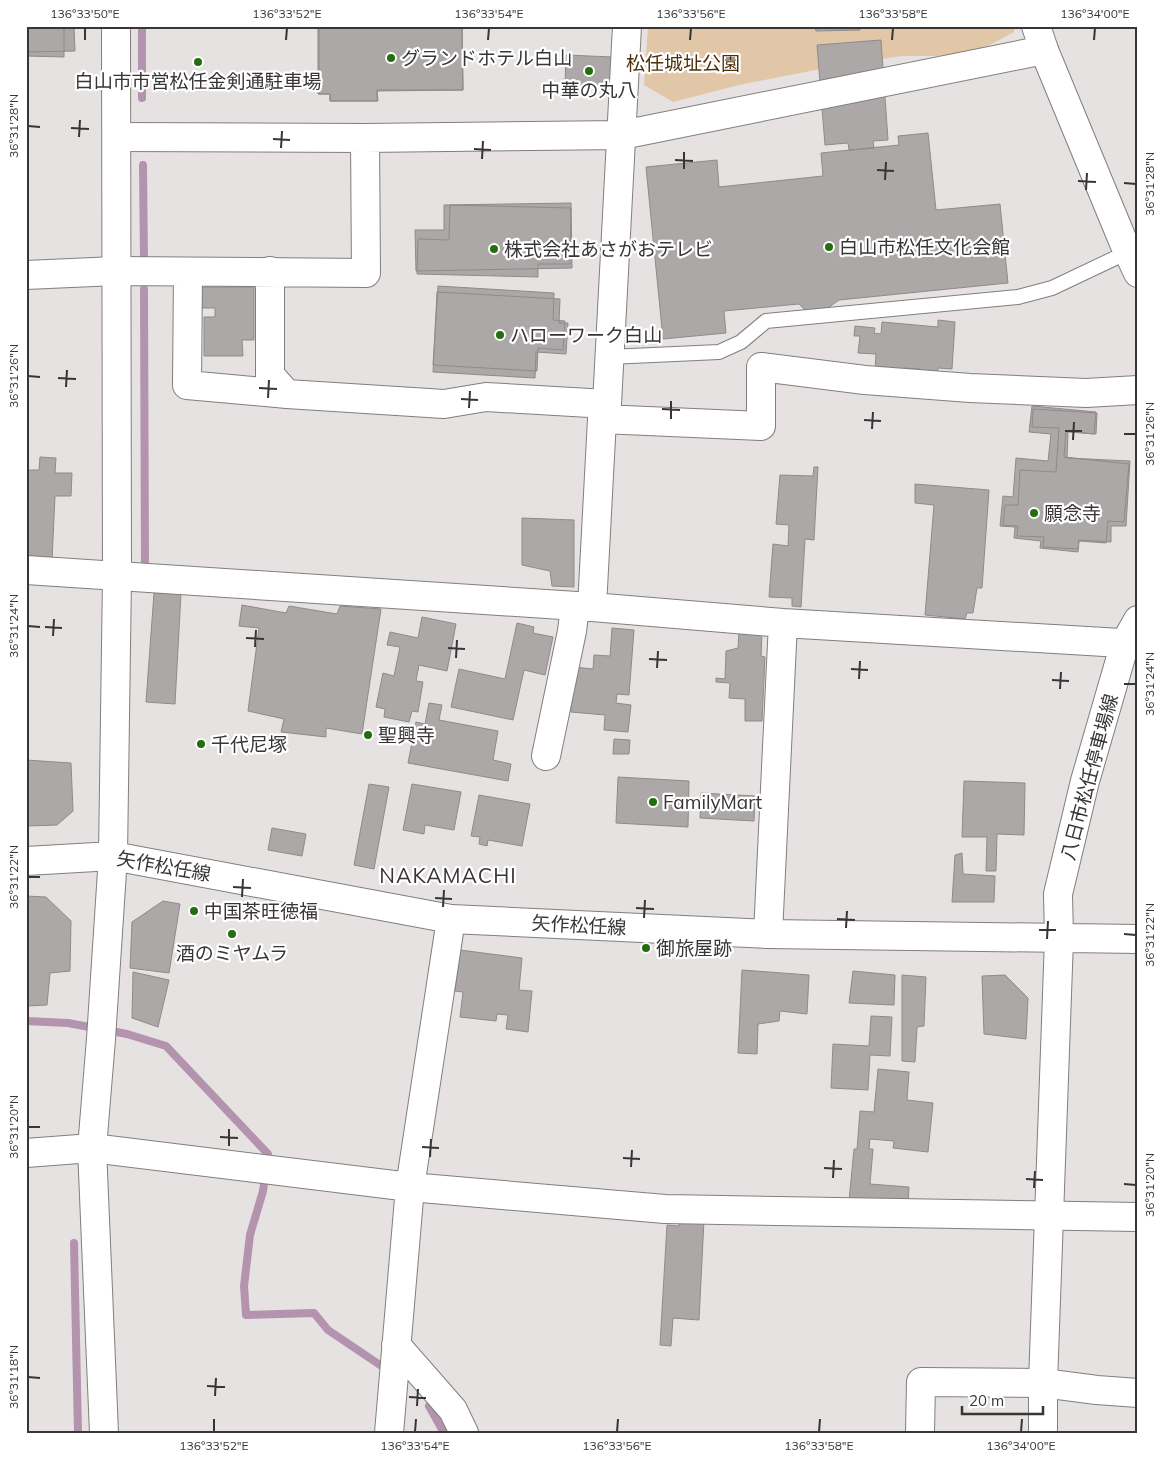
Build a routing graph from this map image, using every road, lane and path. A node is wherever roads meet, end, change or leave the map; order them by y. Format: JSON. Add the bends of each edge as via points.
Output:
{"nodes":[{"id":1,"x":116,"y":26,"type":"edge"},
{"id":2,"x":627,"y":26,"type":"edge"},
{"id":3,"x":1040,"y":38,"type":"edge"},
{"id":4,"x":622,"y":135,"type":"junction"},
{"id":5,"x":117,"y":137,"type":"junction"},
{"id":6,"x":365,"y":138,"type":"junction"},
{"id":7,"x":1133,"y":263,"type":"edge"},
{"id":8,"x":116,"y":271,"type":"junction"},
{"id":9,"x":270,"y":271,"type":"junction"},
{"id":10,"x":188,"y":272,"type":"junction"},
{"id":11,"x":26,"y":275,"type":"edge"},
{"id":12,"x":609,"y":357,"type":"junction"},
{"id":13,"x":1138,"y":390,"type":"edge"},
{"id":14,"x":287,"y":394,"type":"junction"},
{"id":15,"x":604,"y":412,"type":"junction"},
{"id":16,"x":26,"y":570,"type":"edge"},
{"id":17,"x":117,"y":577,"type":"junction"},
{"id":18,"x":583,"y":607,"type":"junction"},
{"id":19,"x":783,"y":623,"type":"junction"},
{"id":20,"x":1133,"y":635,"type":"edge"},
{"id":21,"x":546,"y":756,"type":"dead end"},
{"id":22,"x":113,"y":856,"type":"junction"},
{"id":23,"x":26,"y":861,"type":"edge"},
{"id":24,"x":451,"y":919,"type":"junction"},
{"id":25,"x":768,"y":934,"type":"junction"},
{"id":26,"x":1059,"y":939,"type":"junction"},
{"id":27,"x":1138,"y":939,"type":"edge"},
{"id":28,"x":92,"y":1148,"type":"junction"},
{"id":29,"x":26,"y":1153,"type":"edge"},
{"id":30,"x":410,"y":1187,"type":"junction"},
{"id":31,"x":1050,"y":1216,"type":"junction"},
{"id":32,"x":1138,"y":1217,"type":"edge"},
{"id":33,"x":396,"y":1345,"type":"junction"},
{"id":34,"x":1043,"y":1383,"type":"junction"},
{"id":35,"x":1138,"y":1393,"type":"edge"},
{"id":36,"x":104,"y":1433,"type":"edge"},
{"id":37,"x":389,"y":1433,"type":"edge"},
{"id":38,"x":464,"y":1433,"type":"edge"},
{"id":39,"x":920,"y":1433,"type":"edge"},
{"id":40,"x":1044,"y":1433,"type":"edge"}],
"edges":[{"from":1,"to":5,"type":"street"},
{"from":2,"to":4,"type":"street"},
{"from":3,"to":4,"type":"street"},
{"from":3,"to":7,"type":"street"},
{"from":4,"to":6,"type":"street"},
{"from":4,"to":12,"type":"street"},
{"from":5,"to":6,"type":"street"},
{"from":5,"to":8,"type":"street"},
{"from":6,"to":9,"type":"street","via":[[366,273]]},
{"from":7,"to":12,"type":"lane","via":[[1018,296],[766,321],[741,342],[719,352]]},
{"from":8,"to":10,"type":"street"},
{"from":8,"to":11,"type":"street"},
{"from":8,"to":17,"type":"street"},
{"from":9,"to":10,"type":"street"},
{"from":9,"to":14,"type":"street","via":[[270,375]]},
{"from":10,"to":14,"type":"street","via":[[187,385]]},
{"from":12,"to":15,"type":"street"},
{"from":13,"to":15,"type":"street","via":[[1086,393],[970,388],[865,380],[761,367],[761,426]]},
{"from":14,"to":15,"type":"street","via":[[444,404],[486,398]]},
{"from":15,"to":18,"type":"street"},
{"from":16,"to":17,"type":"street"},
{"from":17,"to":18,"type":"street"},
{"from":17,"to":22,"type":"street"},
{"from":18,"to":19,"type":"street"},
{"from":18,"to":21,"type":"street","via":[[572,631]]},
{"from":19,"to":20,"type":"street"},
{"from":19,"to":25,"type":"street"},
{"from":20,"to":26,"type":"street","name":"八日市松任停車場線","via":[[1085,780],[1058,894]]},
{"from":22,"to":23,"type":"street","name":"矢作松任線"},
{"from":22,"to":24,"type":"street","name":"矢作松任線"},
{"from":22,"to":28,"type":"street"},
{"from":24,"to":25,"type":"street","name":"矢作松任線"},
{"from":24,"to":30,"type":"street"},
{"from":25,"to":26,"type":"street","name":"矢作松任線"},
{"from":26,"to":27,"type":"street","name":"矢作松任線"},
{"from":26,"to":31,"type":"street","name":"八日市松任停車場線"},
{"from":28,"to":29,"type":"street"},
{"from":28,"to":30,"type":"street"},
{"from":28,"to":36,"type":"street"},
{"from":30,"to":31,"type":"street","via":[[664,1209]]},
{"from":30,"to":33,"type":"street"},
{"from":31,"to":32,"type":"street"},
{"from":31,"to":34,"type":"street","name":"八日市松任停車場線"},
{"from":33,"to":37,"type":"street"},
{"from":33,"to":38,"type":"street","via":[[453,1410]]},
{"from":34,"to":35,"type":"street"},
{"from":34,"to":39,"type":"street","via":[[921,1382]]},
{"from":34,"to":40,"type":"street","name":"八日市松任停車場線"}]}
